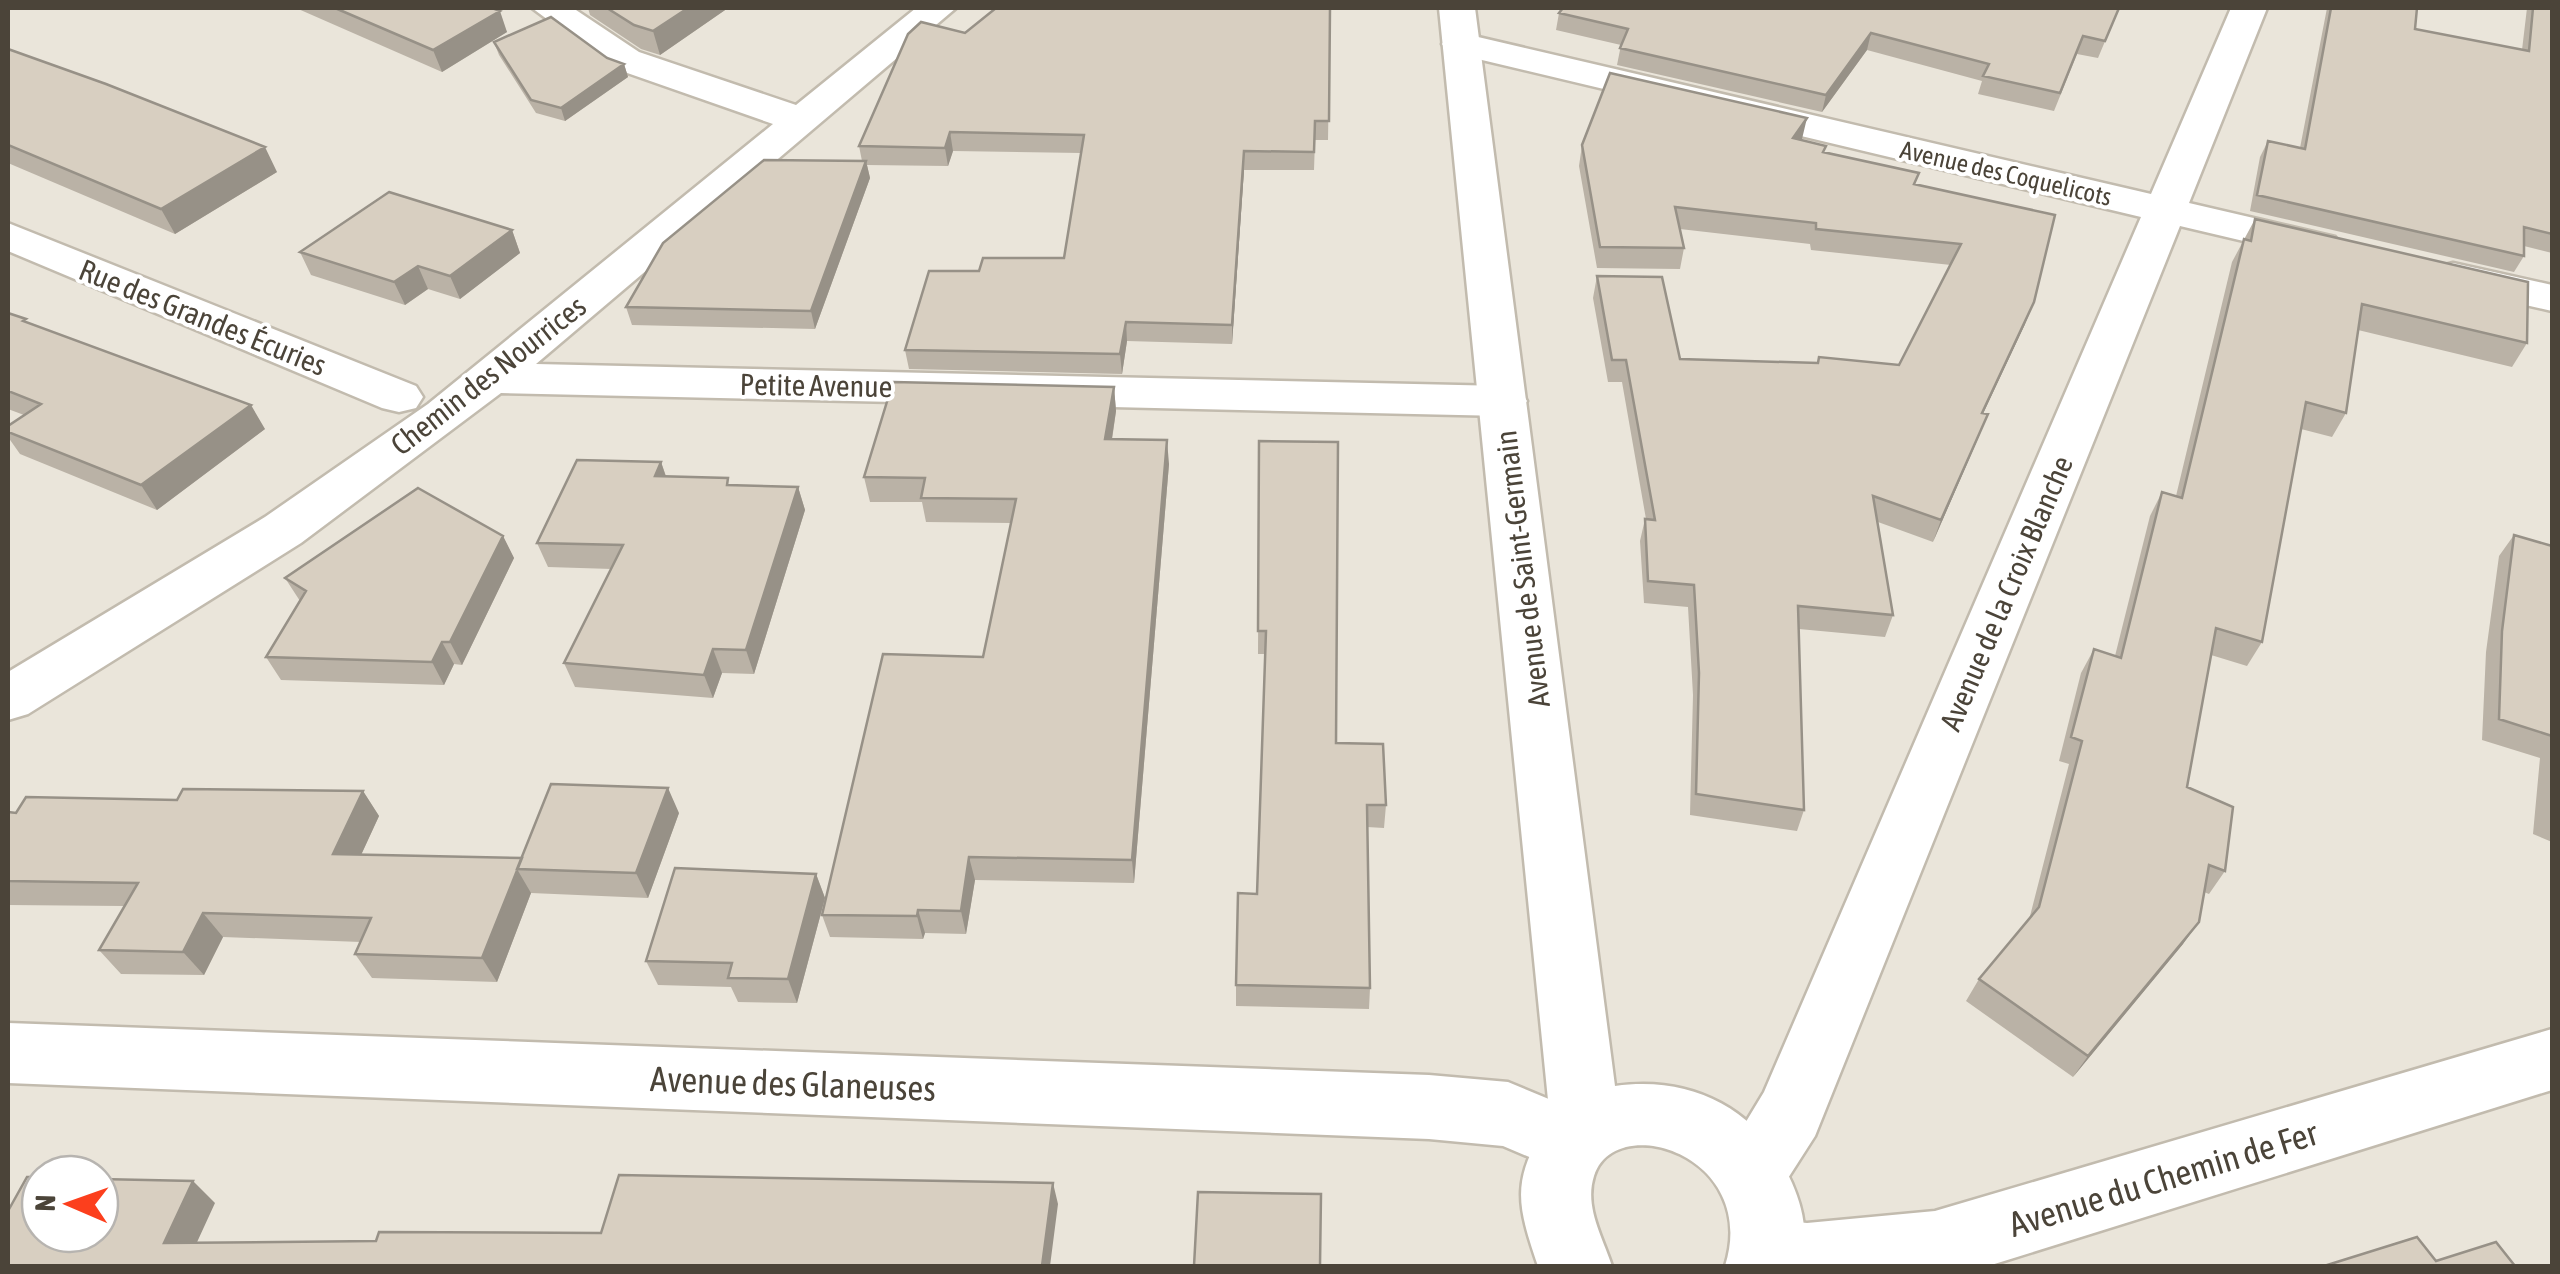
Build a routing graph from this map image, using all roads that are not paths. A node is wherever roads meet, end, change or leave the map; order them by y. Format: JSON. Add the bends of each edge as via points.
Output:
{"nodes":[{"id":1,"x":552,"y":8,"type":"edge"},
{"id":2,"x":938,"y":8,"type":"edge"},
{"id":3,"x":2249,"y":8,"type":"edge"},
{"id":4,"x":1459,"y":26,"type":"edge"},
{"id":5,"x":801,"y":120,"type":"junction"},
{"id":6,"x":2165,"y":210,"type":"junction"},
{"id":7,"x":8,"y":236,"type":"edge"},
{"id":8,"x":2364,"y":256,"type":"edge"},
{"id":9,"x":2421,"y":268,"type":"edge"},
{"id":10,"x":2552,"y":298,"type":"edge"},
{"id":11,"x":490,"y":378,"type":"junction"},
{"id":12,"x":399,"y":397,"type":"dead end"},
{"id":13,"x":1502,"y":401,"type":"junction"},
{"id":14,"x":8,"y":699,"type":"edge"},
{"id":15,"x":8,"y":1053,"type":"edge"},
{"id":16,"x":2552,"y":1060,"type":"edge"},
{"id":17,"x":1579,"y":1136,"type":"junction"},
{"id":18,"x":1751,"y":1173,"type":"junction"},
{"id":19,"x":1764,"y":1261,"type":"edge"},
{"id":20,"x":1575,"y":1266,"type":"edge"}],
"edges":[{"from":1,"to":5,"type":"street","via":[[626,60]]},
{"from":2,"to":5,"type":"street","name":"Chemin des Nourrices"},
{"from":3,"to":6,"type":"street","name":"Avenue de la Croix Blanche"},
{"from":4,"to":6,"type":"street","name":"Avenue des Coquelicots"},
{"from":4,"to":13,"type":"street","name":"Avenue de Saint-Germain"},
{"from":5,"to":11,"type":"street","name":"Chemin des Nourrices"},
{"from":6,"to":8,"type":"street","name":"Avenue des Coquelicots"},
{"from":6,"to":18,"type":"street","name":"Avenue de la Croix Blanche","via":[[1790,1113]]},
{"from":7,"to":12,"type":"street","name":"Rue des Grandes Écuries"},
{"from":9,"to":10,"type":"street"},
{"from":11,"to":13,"type":"street","name":"Petite Avenue"},
{"from":11,"to":14,"type":"street","name":"Chemin des Nourrices","via":[[283,530]]},
{"from":13,"to":17,"type":"street","name":"Avenue de Saint-Germain"},
{"from":15,"to":17,"type":"street","name":"Avenue des Glaneuses","via":[[1430,1107],[1508,1114]]},
{"from":16,"to":19,"type":"street","name":"Avenue du Chemin de Fer","via":[[1935,1248]]},
{"from":17,"to":18,"type":"street","via":[[1627,1114],[1673,1116],[1703,1127]]},
{"from":17,"to":20,"type":"street","via":[[1557,1169],[1552,1201],[1558,1235]]},
{"from":18,"to":19,"type":"street","via":[[1764,1199]]}]}
